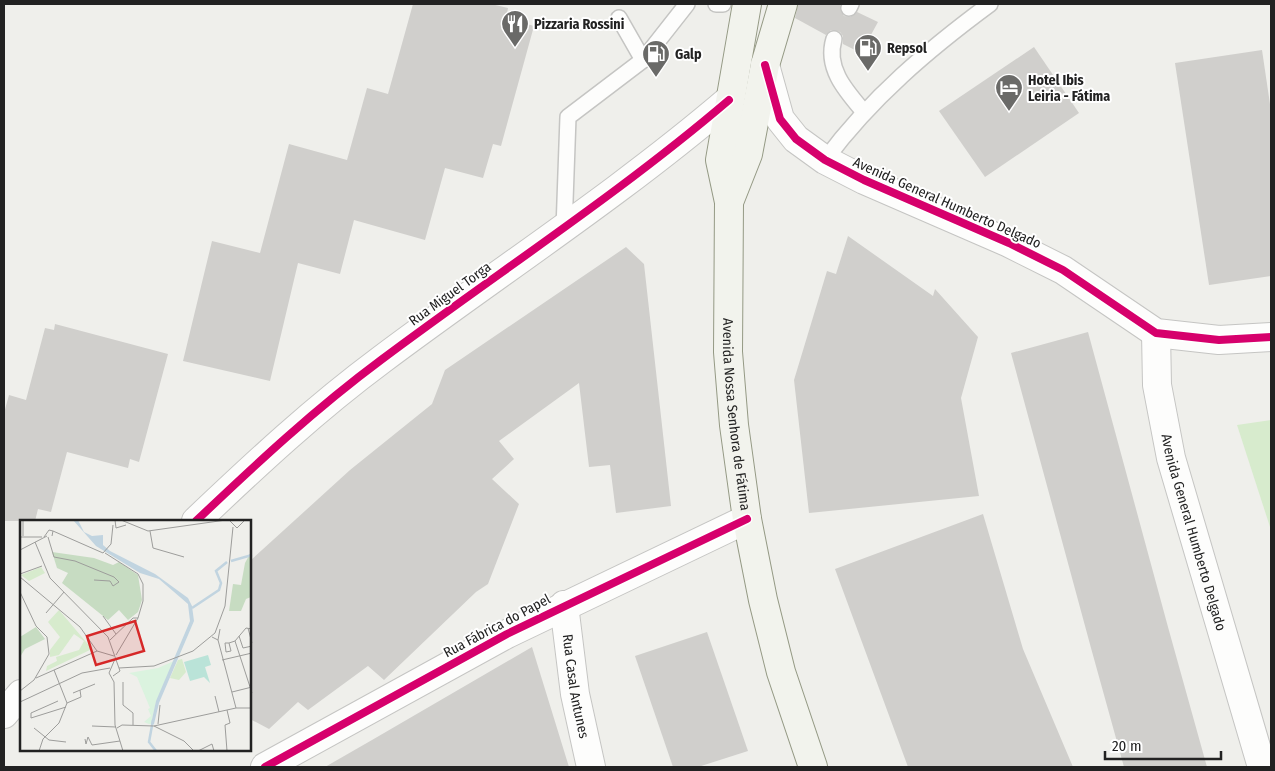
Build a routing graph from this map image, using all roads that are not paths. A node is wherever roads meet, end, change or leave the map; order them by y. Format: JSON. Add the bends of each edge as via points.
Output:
{"nodes":[{"id":1,"x":687,"y":4,"type":"edge"},
{"id":2,"x":716,"y":4,"type":"edge"},
{"id":3,"x":723,"y":4,"type":"edge"},
{"id":4,"x":747,"y":4,"type":"edge"},
{"id":5,"x":783,"y":4,"type":"edge"},
{"id":6,"x":990,"y":4,"type":"edge"},
{"id":7,"x":619,"y":18,"type":"dead end"},
{"id":8,"x":834,"y":39,"type":"dead end"},
{"id":9,"x":643,"y":60,"type":"junction"},
{"id":10,"x":765,"y":65,"type":"junction"},
{"id":11,"x":729,"y":100,"type":"junction"},
{"id":12,"x":864,"y":112,"type":"junction"},
{"id":13,"x":825,"y":160,"type":"junction"},
{"id":14,"x":729,"y":202,"type":"junction"},
{"id":15,"x":564,"y":229,"type":"junction"},
{"id":16,"x":1156,"y":334,"type":"junction"},
{"id":17,"x":1271,"y":337,"type":"edge"},
{"id":18,"x":747,"y":519,"type":"junction"},
{"id":19,"x":197,"y":520,"type":"edge"},
{"id":20,"x":564,"y":605,"type":"junction"},
{"id":21,"x":20,"y":695,"type":"edge"},
{"id":22,"x":4,"y":714,"type":"edge"},
{"id":23,"x":265,"y":767,"type":"edge"},
{"id":24,"x":590,"y":767,"type":"edge"},
{"id":25,"x":813,"y":767,"type":"edge"},
{"id":26,"x":1262,"y":767,"type":"edge"}],
"edges":[{"from":1,"to":9,"type":"lane"},
{"from":2,"to":3,"type":"lane"},
{"from":4,"to":11,"type":"main road","name":"Avenida Nossa Senhora de Fátima"},
{"from":5,"to":10,"type":"main road","name":"Avenida Nossa Senhora de Fátima"},
{"from":6,"to":12,"type":"lane","via":[[905,71]]},
{"from":7,"to":9,"type":"lane"},
{"from":8,"to":12,"type":"lane","via":[[834,74]]},
{"from":9,"to":15,"type":"lane","via":[[568,117]]},
{"from":10,"to":13,"type":"street","name":"Avenida General Humberto Delgado","via":[[780,119],[796,139]]},
{"from":10,"to":14,"type":"main road","name":"Avenida Nossa Senhora de Fátima","via":[[748,154]]},
{"from":11,"to":14,"type":"main road","name":"Avenida Nossa Senhora de Fátima","via":[[720,160]]},
{"from":11,"to":15,"type":"street","name":"Rua Miguel Torga"},
{"from":12,"to":13,"type":"lane"},
{"from":13,"to":16,"type":"street","name":"Avenida General Humberto Delgado","via":[[1063,270]]},
{"from":14,"to":18,"type":"main road","name":"Avenida Nossa Senhora de Fátima","via":[[728,352]]},
{"from":15,"to":19,"type":"street","name":"Rua Miguel Torga","via":[[324,405],[276,444]]},
{"from":16,"to":17,"type":"street","via":[[1219,340]]},
{"from":16,"to":26,"type":"street","name":"Avenida General Humberto Delgado","via":[[1157,385],[1171,458]]},
{"from":18,"to":20,"type":"street","name":"Rua Fábrica do Papel"},
{"from":18,"to":25,"type":"main road","name":"Avenida Nossa Senhora de Fátima","via":[[781,672]]},
{"from":20,"to":23,"type":"street","name":"Rua Fábrica do Papel"},
{"from":20,"to":24,"type":"street","name":"Rua Casal Antunes","via":[[575,694]]},
{"from":21,"to":22,"type":"street"}]}
